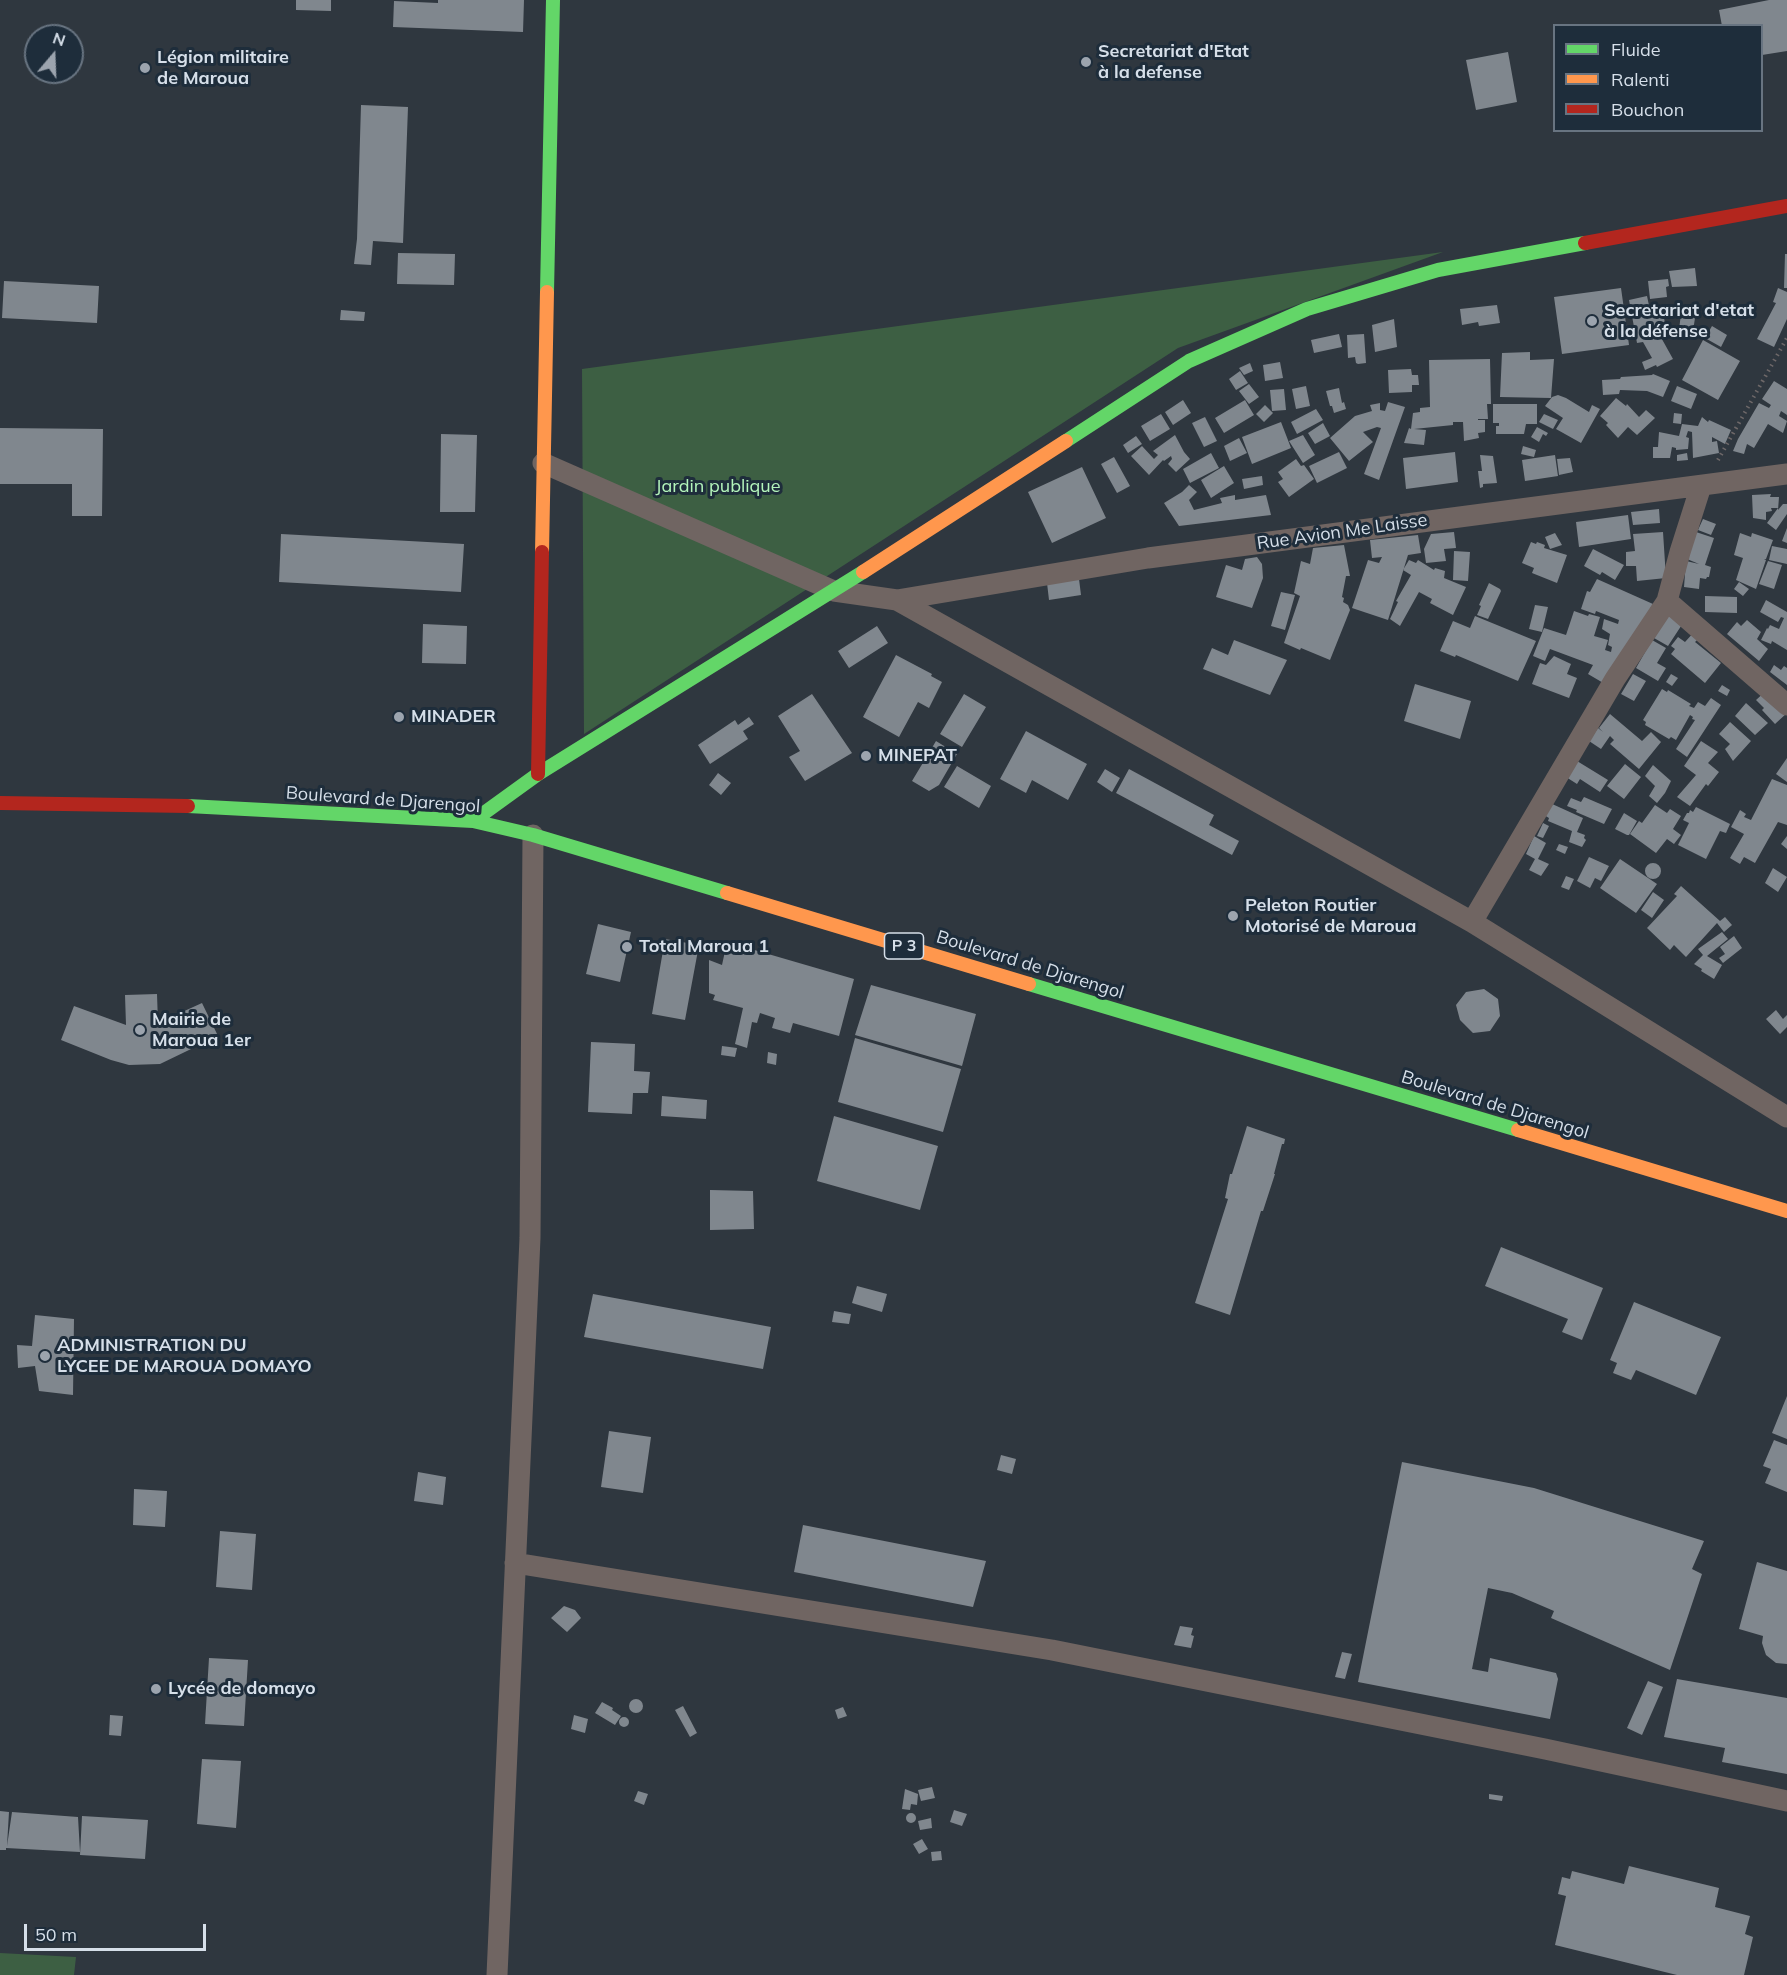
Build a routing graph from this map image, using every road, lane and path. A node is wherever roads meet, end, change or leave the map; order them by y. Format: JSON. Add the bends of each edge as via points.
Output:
{"nodes":[{"id":1,"x":553,"y":0,"type":"edge"},
{"id":2,"x":1787,"y":206,"type":"edge"},
{"id":3,"x":1787,"y":338,"type":"edge"},
{"id":4,"x":543,"y":463,"type":"junction"},
{"id":5,"x":1787,"y":474,"type":"edge"},
{"id":6,"x":1701,"y":486,"type":"junction"},
{"id":7,"x":834,"y":591,"type":"junction"},
{"id":8,"x":897,"y":600,"type":"junction"},
{"id":9,"x":1667,"y":601,"type":"junction"},
{"id":10,"x":1787,"y":705,"type":"edge"},
{"id":11,"x":538,"y":774,"type":"junction"},
{"id":12,"x":0,"y":803,"type":"edge"},
{"id":13,"x":473,"y":822,"type":"junction"},
{"id":14,"x":533,"y":835,"type":"junction"},
{"id":15,"x":1472,"y":922,"type":"junction"},
{"id":16,"x":1787,"y":1117,"type":"edge"},
{"id":17,"x":1787,"y":1211,"type":"edge"},
{"id":18,"x":515,"y":1563,"type":"junction"},
{"id":19,"x":1787,"y":1801,"type":"edge"},
{"id":20,"x":497,"y":1975,"type":"edge"}],
"edges":[{"from":1,"to":4,"type":"main road"},
{"from":2,"to":7,"type":"main road","via":[[1438,270],[1307,309],[1189,361]]},
{"from":3,"to":6,"type":"path"},
{"from":4,"to":7,"type":"street"},
{"from":4,"to":11,"type":"main road"},
{"from":5,"to":6,"type":"street","name":"Rue Avion Me Laisse"},
{"from":6,"to":8,"type":"street","name":"Rue Avion Me Laisse","via":[[1148,558]]},
{"from":6,"to":9,"type":"street"},
{"from":7,"to":8,"type":"street"},
{"from":7,"to":11,"type":"main road"},
{"from":8,"to":15,"type":"street"},
{"from":9,"to":10,"type":"street"},
{"from":9,"to":15,"type":"street","via":[[1615,679]]},
{"from":11,"to":13,"type":"main road"},
{"from":12,"to":13,"type":"main road","name":"Boulevard de Djarengol","number":"P 3","via":[[151,804]]},
{"from":13,"to":14,"type":"main road","name":"Boulevard de Djarengol","number":"P 3"},
{"from":14,"to":17,"type":"main road","name":"Boulevard de Djarengol","number":"P 3"},
{"from":14,"to":18,"type":"street","via":[[530,1238]]},
{"from":15,"to":16,"type":"street"},
{"from":18,"to":19,"type":"street","via":[[1052,1650]]},
{"from":18,"to":20,"type":"street"}]}
